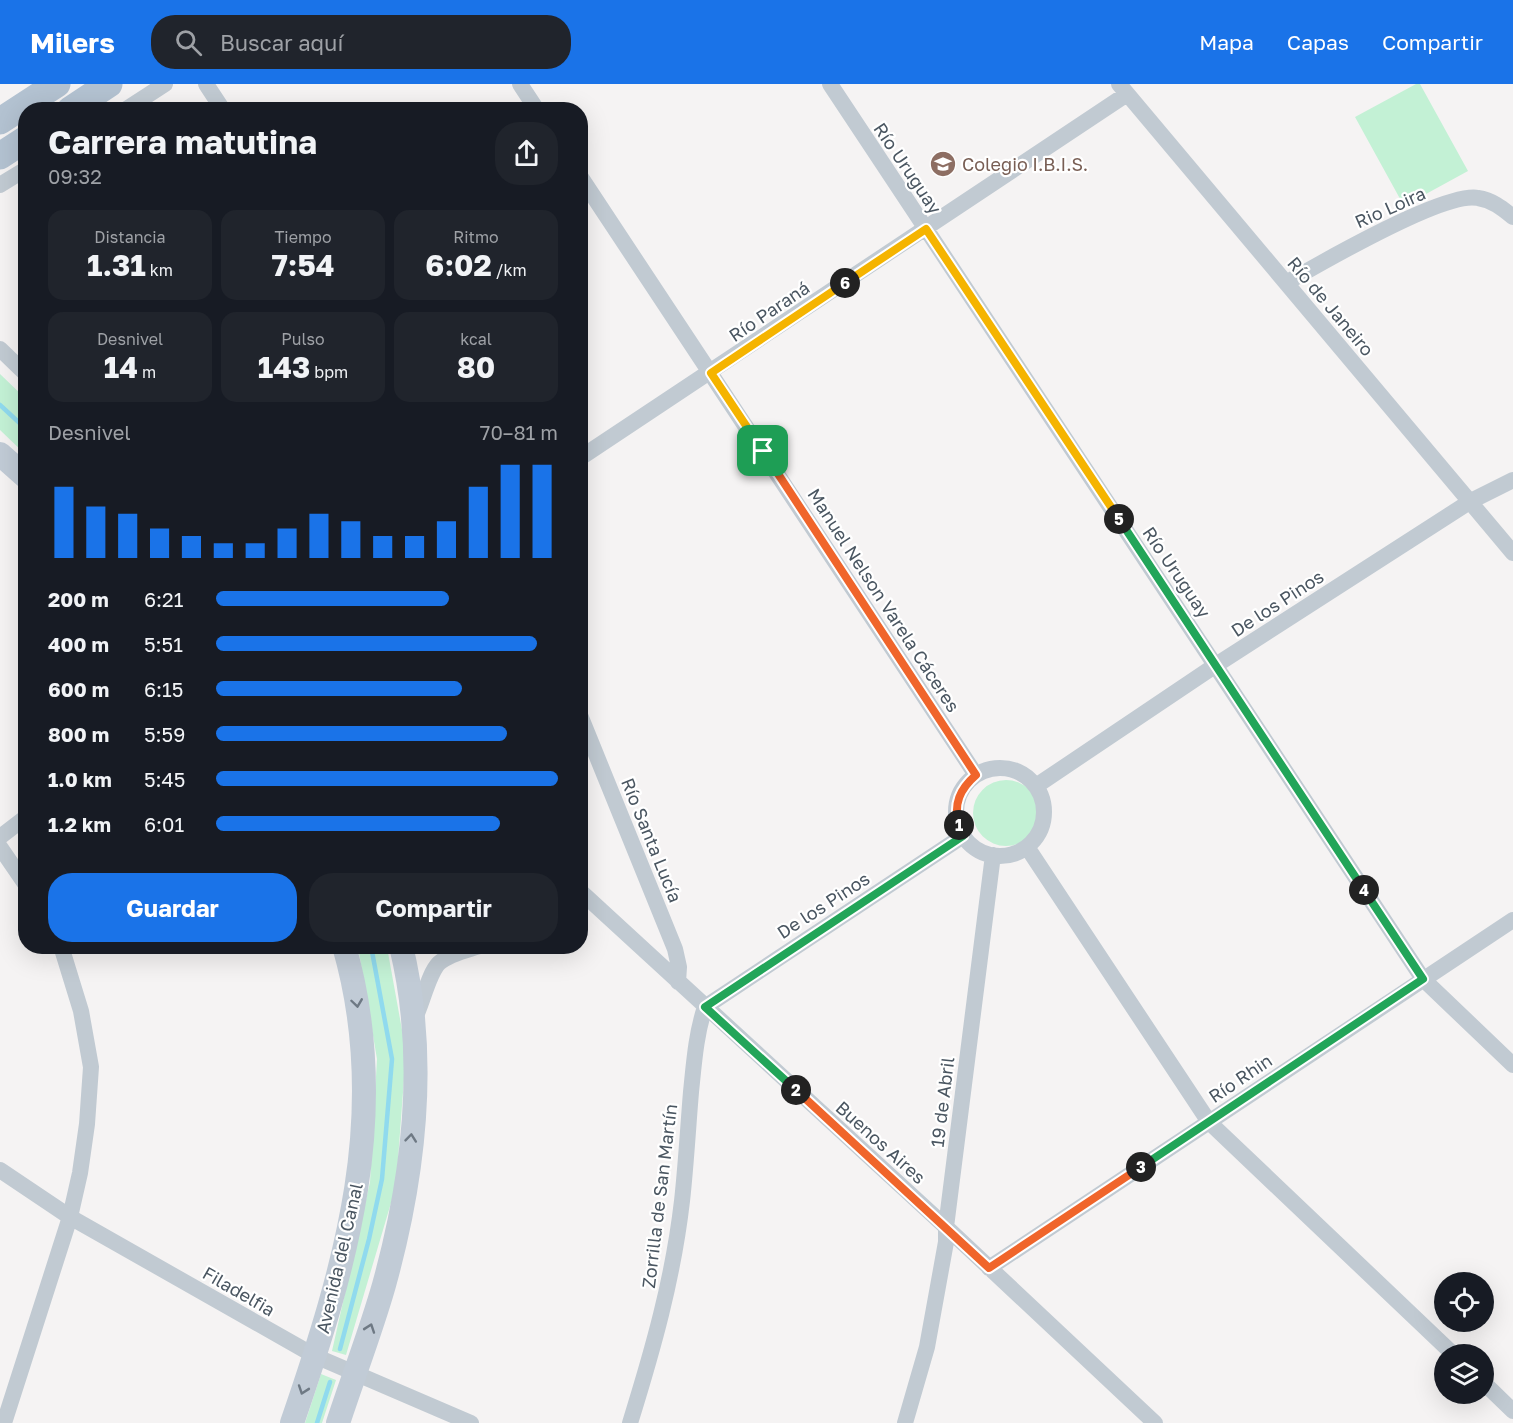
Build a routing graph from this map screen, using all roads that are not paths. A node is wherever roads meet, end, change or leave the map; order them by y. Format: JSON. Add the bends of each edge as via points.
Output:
{"nodes":[{"id":1,"x":57,"y":84,"type":"edge"},
{"id":2,"x":109,"y":84,"type":"edge"},
{"id":3,"x":165,"y":84,"type":"edge"},
{"id":4,"x":206,"y":84,"type":"edge"},
{"id":5,"x":520,"y":84,"type":"edge"},
{"id":6,"x":830,"y":84,"type":"edge"},
{"id":7,"x":1123,"y":89,"type":"edge"},
{"id":8,"x":29,"y":102,"type":"edge"},
{"id":9,"x":82,"y":102,"type":"edge"},
{"id":10,"x":137,"y":102,"type":"edge"},
{"id":11,"x":218,"y":102,"type":"edge"},
{"id":12,"x":532,"y":102,"type":"edge"},
{"id":13,"x":18,"y":109,"type":"edge"},
{"id":14,"x":0,"y":121,"type":"edge"},
{"id":15,"x":18,"y":144,"type":"edge"},
{"id":16,"x":0,"y":156,"type":"edge"},
{"id":17,"x":18,"y":174,"type":"edge"},
{"id":18,"x":0,"y":185,"type":"edge"},
{"id":19,"x":588,"y":188,"type":"edge"},
{"id":20,"x":1513,"y":217,"type":"edge"},
{"id":21,"x":926,"y":229,"type":"junction"},
{"id":22,"x":1286,"y":283,"type":"junction"},
{"id":23,"x":0,"y":349,"type":"edge"},
{"id":24,"x":18,"y":366,"type":"edge"},
{"id":25,"x":711,"y":373,"type":"junction"},
{"id":26,"x":588,"y":453,"type":"edge"},
{"id":27,"x":0,"y":454,"type":"edge"},
{"id":28,"x":18,"y":470,"type":"edge"},
{"id":29,"x":1513,"y":480,"type":"edge"},
{"id":30,"x":1471,"y":501,"type":"junction"},
{"id":31,"x":1513,"y":553,"type":"edge"},
{"id":32,"x":1216,"y":665,"type":"junction"},
{"id":33,"x":588,"y":735,"type":"edge"},
{"id":34,"x":976,"y":775,"type":"junction"},
{"id":35,"x":1036,"y":786,"type":"junction"},
{"id":36,"x":18,"y":823,"type":"edge"},
{"id":37,"x":963,"y":836,"type":"junction"},
{"id":38,"x":0,"y":837,"type":"edge"},
{"id":39,"x":0,"y":847,"type":"edge"},
{"id":40,"x":1027,"y":847,"type":"junction"},
{"id":41,"x":993,"y":855,"type":"junction"},
{"id":42,"x":18,"y":873,"type":"edge"},
{"id":43,"x":588,"y":898,"type":"edge"},
{"id":44,"x":1513,"y":920,"type":"edge"},
{"id":45,"x":63,"y":954,"type":"edge"},
{"id":46,"x":346,"y":954,"type":"edge"},
{"id":47,"x":402,"y":954,"type":"edge"},
{"id":48,"x":459,"y":954,"type":"edge"},
{"id":49,"x":1423,"y":979,"type":"junction"},
{"id":50,"x":678,"y":982,"type":"junction"},
{"id":51,"x":705,"y":1007,"type":"junction"},
{"id":52,"x":414,"y":1020,"type":"junction"},
{"id":53,"x":1513,"y":1065,"type":"edge"},
{"id":54,"x":1209,"y":1122,"type":"junction"},
{"id":55,"x":0,"y":1170,"type":"edge"},
{"id":56,"x":70,"y":1217,"type":"junction"},
{"id":57,"x":946,"y":1227,"type":"junction"},
{"id":58,"x":989,"y":1268,"type":"junction"},
{"id":59,"x":1442,"y":1344,"type":"edge"},
{"id":60,"x":315,"y":1356,"type":"junction"},
{"id":61,"x":355,"y":1373,"type":"junction"},
{"id":62,"x":1494,"y":1393,"type":"edge"},
{"id":63,"x":1513,"y":1412,"type":"edge"},
{"id":64,"x":4,"y":1423,"type":"edge"},
{"id":65,"x":292,"y":1423,"type":"edge"},
{"id":66,"x":338,"y":1423,"type":"edge"},
{"id":67,"x":471,"y":1423,"type":"edge"},
{"id":68,"x":630,"y":1423,"type":"edge"},
{"id":69,"x":905,"y":1423,"type":"edge"},
{"id":70,"x":1155,"y":1423,"type":"edge"}],
"edges":[{"from":1,"to":8,"type":"main road"},
{"from":2,"to":9,"type":"main road"},
{"from":3,"to":10,"type":"street"},
{"from":4,"to":11,"type":"street"},
{"from":5,"to":12,"type":"street"},
{"from":6,"to":21,"type":"street","name":"Río Uruguay"},
{"from":7,"to":21,"type":"street","name":"Río Paraná"},
{"from":7,"to":22,"type":"street","name":"Río de Janeiro"},
{"from":13,"to":14,"type":"main road"},
{"from":15,"to":16,"type":"main road"},
{"from":17,"to":18,"type":"street"},
{"from":19,"to":25,"type":"street","name":"Manuel Nelson Varela Cáceres"},
{"from":20,"to":22,"type":"street","name":"Rio Loira","via":[[1499,205],[1476,197],[1447,202],[1347,248]]},
{"from":21,"to":25,"type":"street","name":"Río Paraná"},
{"from":21,"to":32,"type":"street","name":"Río Uruguay"},
{"from":22,"to":30,"type":"street","name":"Río de Janeiro"},
{"from":23,"to":24,"type":"street"},
{"from":25,"to":26,"type":"street","name":"Río Paraná"},
{"from":25,"to":34,"type":"street","name":"Manuel Nelson Varela Cáceres"},
{"from":27,"to":28,"type":"street"},
{"from":29,"to":30,"type":"street","name":"De los Pinos"},
{"from":30,"to":31,"type":"street","name":"Río de Janeiro"},
{"from":30,"to":32,"type":"street","name":"De los Pinos"},
{"from":32,"to":35,"type":"street","name":"De los Pinos"},
{"from":32,"to":49,"type":"street","name":"Río Uruguay"},
{"from":33,"to":50,"type":"street","name":"Río Santa Lucía","via":[[675,949]]},
{"from":34,"to":35,"type":"street","via":[[1008,769],[1026,776]]},
{"from":34,"to":37,"type":"street","via":[[959,796],[956,810]]},
{"from":35,"to":40,"type":"street","via":[[1044,811],[1042,825]]},
{"from":36,"to":38,"type":"street"},
{"from":37,"to":41,"type":"street","via":[[971,845]]},
{"from":37,"to":51,"type":"street","name":"De los Pinos"},
{"from":39,"to":42,"type":"street"},
{"from":40,"to":41,"type":"street"},
{"from":40,"to":54,"type":"street"},
{"from":41,"to":57,"type":"street","name":"19 de Abril"},
{"from":43,"to":50,"type":"street","name":"Buenos Aires"},
{"from":44,"to":49,"type":"street","name":"Río Rhin"},
{"from":45,"to":56,"type":"street","via":[[81,1011],[91,1067],[86,1134]]},
{"from":46,"to":60,"type":"street","name":"Avenida del Canal","one_way":true,"via":[[364,1052],[358,1185],[344,1253]]},
{"from":47,"to":52,"type":"street"},
{"from":48,"to":52,"type":"street","via":[[440,961],[432,972]]},
{"from":49,"to":53,"type":"street","name":"Río Uruguay"},
{"from":49,"to":54,"type":"street","name":"Río Rhin"},
{"from":50,"to":51,"type":"street","name":"Buenos Aires"},
{"from":51,"to":57,"type":"street","name":"Buenos Aires"},
{"from":51,"to":68,"type":"street","name":"Zorrilla de San Martín","via":[[694,1059],[676,1246],[663,1312]]},
{"from":61,"to":52,"type":"street","one_way":true,"via":[[399,1228],[413,1116]]},
{"from":54,"to":58,"type":"street","name":"Río Rhin"},
{"from":54,"to":59,"type":"street"},
{"from":55,"to":56,"type":"street","name":"Filadelfia"},
{"from":56,"to":60,"type":"street","name":"Filadelfia"},
{"from":56,"to":64,"type":"street"},
{"from":57,"to":58,"type":"street","name":"Buenos Aires"},
{"from":57,"to":69,"type":"street","name":"19 de Abril","via":[[927,1347]]},
{"from":58,"to":70,"type":"street","name":"Buenos Aires"},
{"from":60,"to":61,"type":"street","name":"Filadelfia"},
{"from":60,"to":65,"type":"street","name":"Avenida del Canal","one_way":true},
{"from":61,"to":66,"type":"street"},
{"from":61,"to":67,"type":"street","name":"Filadelfia"},
{"from":62,"to":63,"type":"street"}]}
